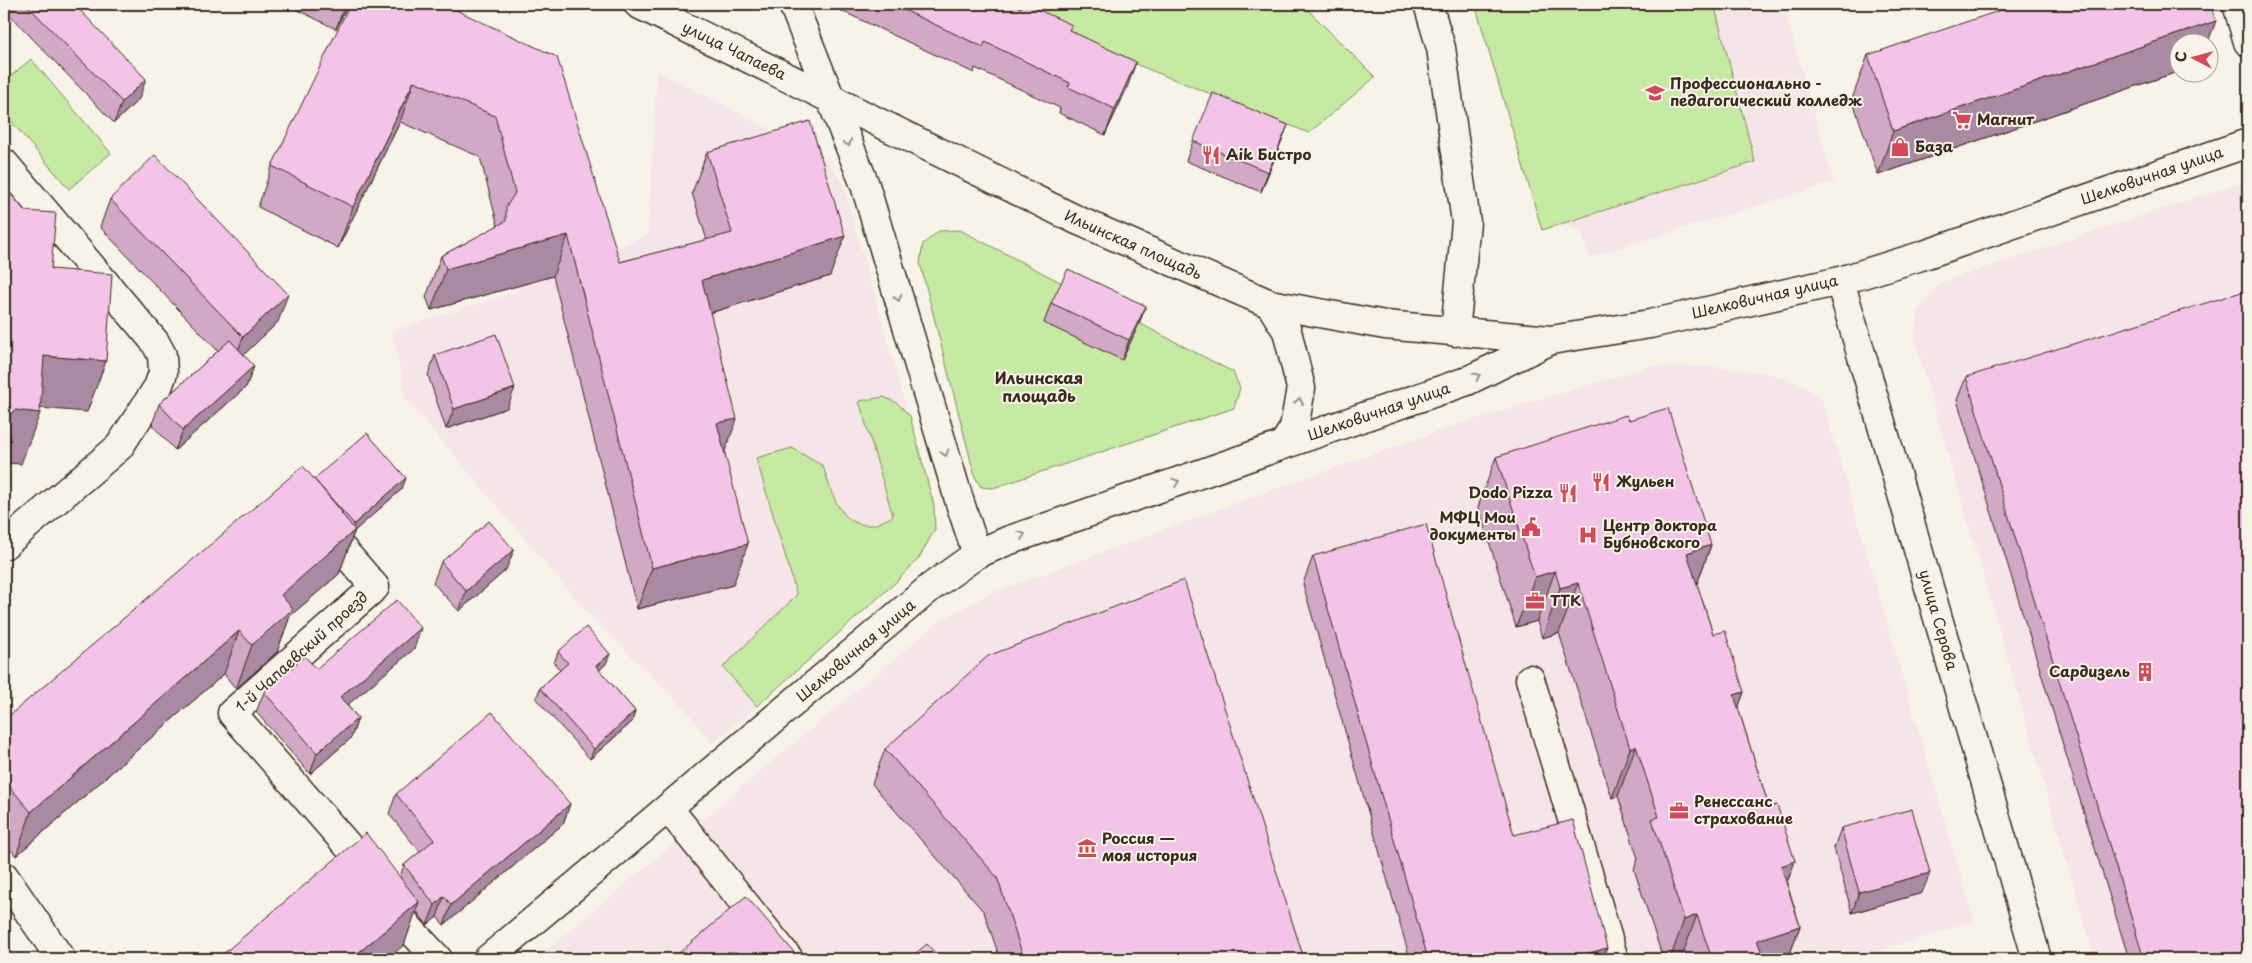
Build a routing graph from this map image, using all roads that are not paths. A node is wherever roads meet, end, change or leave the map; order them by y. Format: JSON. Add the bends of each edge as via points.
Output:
{"nodes":[{"id":1,"x":638,"y":4,"type":"edge"},
{"id":2,"x":793,"y":4,"type":"edge"},
{"id":3,"x":1428,"y":4,"type":"edge"},
{"id":4,"x":2237,"y":4,"type":"edge"},
{"id":5,"x":2248,"y":42,"type":"edge"},
{"id":6,"x":830,"y":98,"type":"junction"},
{"id":7,"x":2248,"y":143,"type":"edge"},
{"id":8,"x":4,"y":163,"type":"edge"},
{"id":9,"x":1840,"y":280,"type":"junction"},
{"id":10,"x":1270,"y":304,"type":"junction"},
{"id":11,"x":1455,"y":332,"type":"junction"},
{"id":12,"x":1551,"y":340,"type":"junction"},
{"id":13,"x":1283,"y":446,"type":"junction"},
{"id":14,"x":305,"y":507,"type":"edge"},
{"id":15,"x":4,"y":545,"type":"edge"},
{"id":16,"x":977,"y":554,"type":"junction"},
{"id":17,"x":1530,"y":679,"type":"dead end"},
{"id":18,"x":668,"y":809,"type":"junction"},
{"id":19,"x":349,"y":848,"type":"junction"},
{"id":20,"x":327,"y":866,"type":"edge"},
{"id":21,"x":4,"y":876,"type":"edge"},
{"id":22,"x":61,"y":959,"type":"edge"},
{"id":23,"x":438,"y":959,"type":"edge"},
{"id":24,"x":488,"y":959,"type":"edge"},
{"id":25,"x":789,"y":959,"type":"edge"},
{"id":26,"x":1614,"y":959,"type":"edge"},
{"id":27,"x":2037,"y":959,"type":"edge"}],
"edges":[{"from":1,"to":6,"type":"street","name":"улица Чапаева"},
{"from":2,"to":6,"type":"street"},
{"from":3,"to":11,"type":"street","via":[[1440,48],[1466,222]]},
{"from":4,"to":5,"type":"street"},
{"from":6,"to":10,"type":"street","name":"Ильинская площадь","via":[[1077,220]]},
{"from":6,"to":16,"type":"street","one_way":true,"via":[[865,185]]},
{"from":7,"to":9,"type":"street","name":"Шелковичная улица","via":[[1922,256]]},
{"from":8,"to":15,"type":"street","via":[[155,342],[162,355],[163,373],[158,387],[118,447]]},
{"from":9,"to":12,"type":"street","name":"Шелковичная улица","via":[[1650,324]]},
{"from":9,"to":27,"type":"street","name":"улица Серова"},
{"from":10,"to":11,"type":"street","name":"Ильинская площадь","via":[[1385,325]]},
{"from":13,"to":10,"type":"street","name":"Шелковичная улица","one_way":true,"via":[[1294,428],[1301,388],[1287,331]]},
{"from":11,"to":12,"type":"street","name":"Ильинская площадь"},
{"from":13,"to":12,"type":"street","name":"Шелковичная улица","one_way":true,"via":[[1467,381]]},
{"from":16,"to":13,"type":"street","name":"Шелковичная улица","one_way":true},
{"from":14,"to":19,"type":"street","name":"1-й Чапаевский проезд","via":[[375,587],[232,713]]},
{"from":16,"to":18,"type":"street","name":"Шелковичная улица","via":[[931,587]]},
{"from":17,"to":26,"type":"street"},
{"from":18,"to":24,"type":"street","name":"Шелковичная улица"},
{"from":18,"to":25,"type":"street"},
{"from":19,"to":20,"type":"street"},
{"from":19,"to":23,"type":"street","name":"1-й Чапаевский проезд","via":[[409,928]]},
{"from":21,"to":22,"type":"street"}]}
